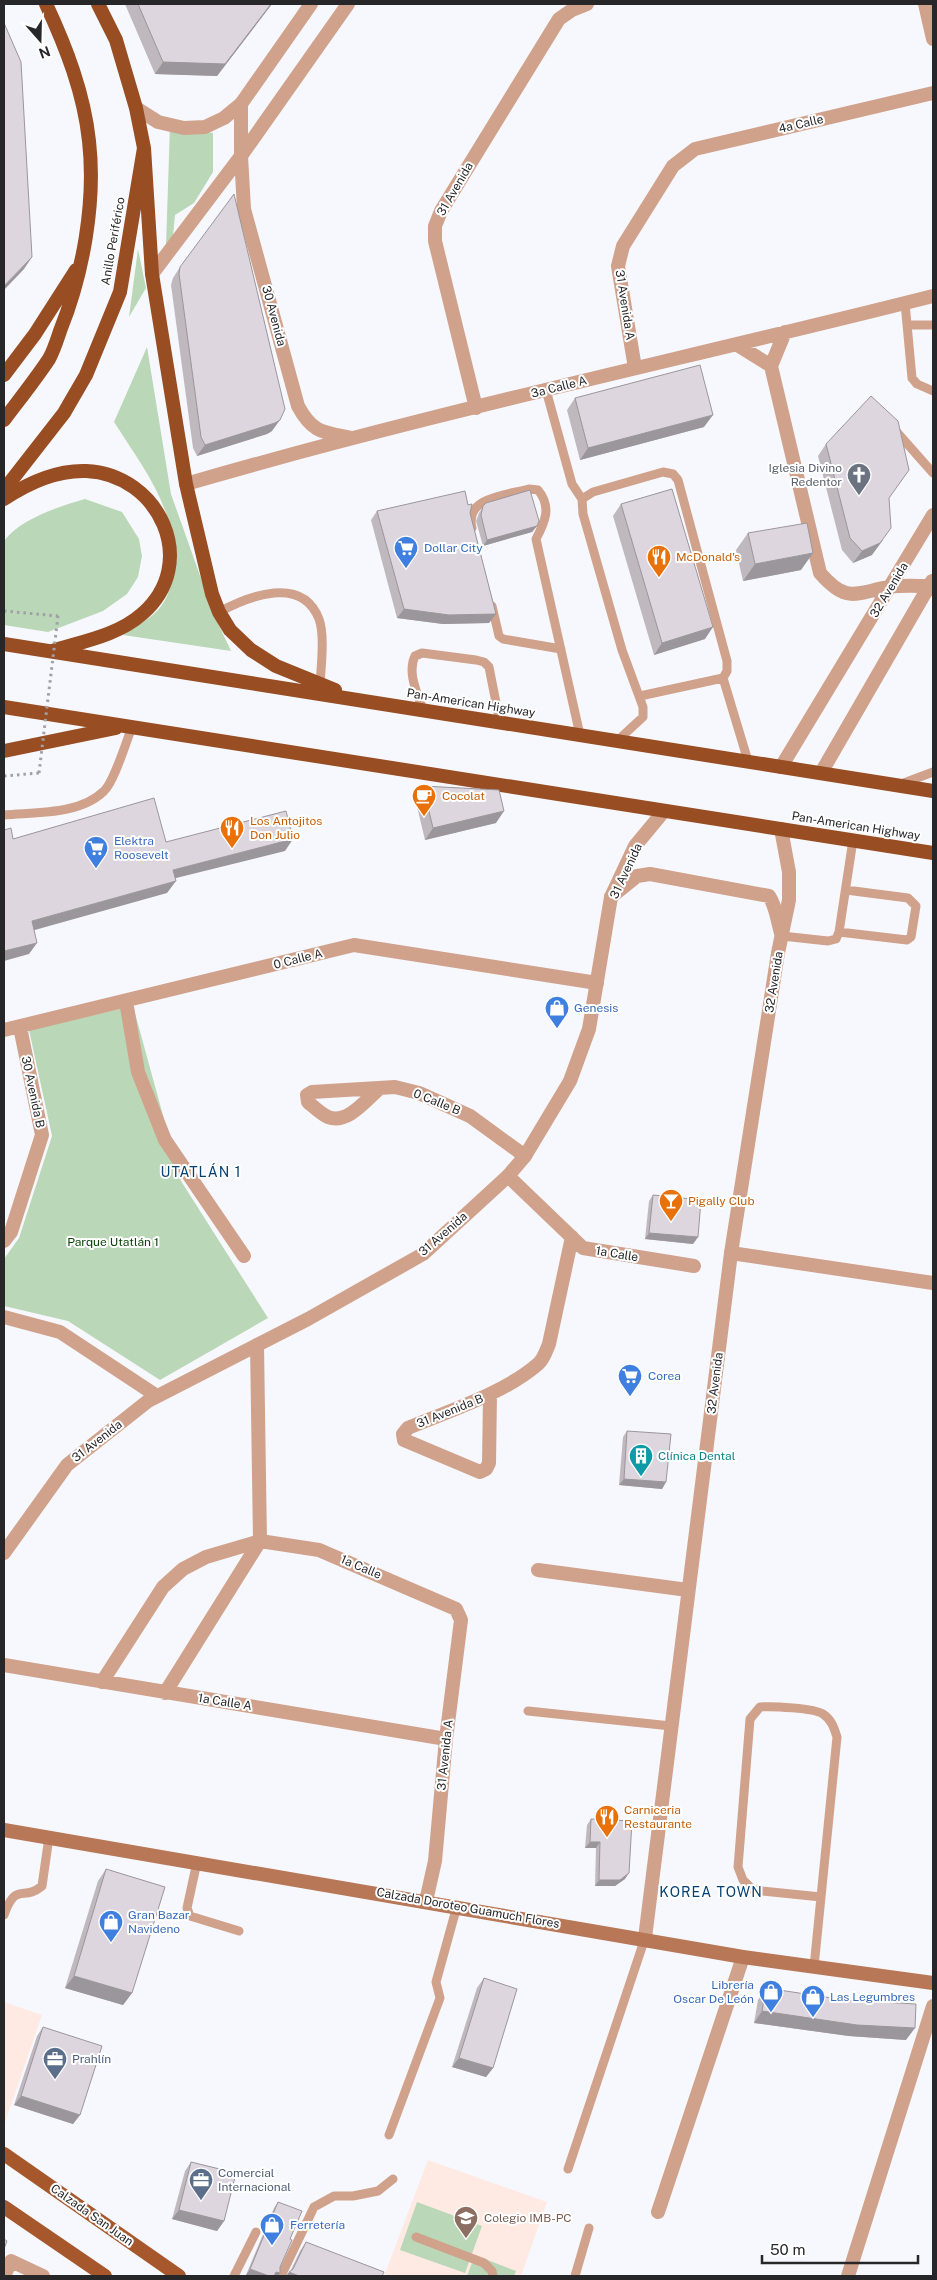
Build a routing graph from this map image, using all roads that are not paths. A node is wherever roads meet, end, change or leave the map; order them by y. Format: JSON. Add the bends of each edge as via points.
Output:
{"nodes":[{"id":1,"x":46,"y":4,"type":"edge"},
{"id":2,"x":98,"y":4,"type":"edge"},
{"id":3,"x":311,"y":4,"type":"edge"},
{"id":4,"x":348,"y":4,"type":"edge"},
{"id":5,"x":587,"y":4,"type":"edge"},
{"id":6,"x":925,"y":4,"type":"edge"},
{"id":7,"x":933,"y":39,"type":"edge"},
{"id":8,"x":933,"y":93,"type":"edge"},
{"id":9,"x":241,"y":104,"type":"junction"},
{"id":10,"x":136,"y":108,"type":"junction"},
{"id":11,"x":144,"y":148,"type":"junction"},
{"id":12,"x":241,"y":156,"type":"junction"},
{"id":13,"x":673,"y":166,"type":"joint"},
{"id":14,"x":83,"y":259,"type":"junction"},
{"id":15,"x":152,"y":274,"type":"junction"},
{"id":16,"x":933,"y":296,"type":"edge"},
{"id":17,"x":905,"y":303,"type":"junction"},
{"id":18,"x":907,"y":325,"type":"junction"},
{"id":19,"x":933,"y":325,"type":"edge"},
{"id":20,"x":785,"y":332,"type":"junction"},
{"id":21,"x":35,"y":334,"type":"junction"},
{"id":22,"x":736,"y":344,"type":"junction"},
{"id":23,"x":4,"y":359,"type":"edge"},
{"id":24,"x":771,"y":366,"type":"junction"},
{"id":25,"x":635,"y":368,"type":"junction"},
{"id":26,"x":4,"y":375,"type":"edge"},
{"id":27,"x":546,"y":390,"type":"junction"},
{"id":28,"x":933,"y":392,"type":"edge"},
{"id":29,"x":476,"y":408,"type":"junction"},
{"id":30,"x":4,"y":420,"type":"edge"},
{"id":31,"x":891,"y":426,"type":"edge"},
{"id":32,"x":355,"y":439,"type":"junction"},
{"id":33,"x":933,"y":473,"type":"edge"},
{"id":34,"x":186,"y":484,"type":"junction"},
{"id":35,"x":4,"y":490,"type":"edge"},
{"id":36,"x":4,"y":499,"type":"edge"},
{"id":37,"x":582,"y":499,"type":"junction"},
{"id":38,"x":933,"y":515,"type":"edge"},
{"id":39,"x":475,"y":540,"type":"edge"},
{"id":40,"x":932,"y":584,"type":"edge"},
{"id":41,"x":891,"y":587,"type":"junction"},
{"id":42,"x":489,"y":595,"type":"edge"},
{"id":43,"x":219,"y":612,"type":"junction"},
{"id":44,"x":4,"y":644,"type":"edge"},
{"id":45,"x":561,"y":650,"type":"junction"},
{"id":46,"x":50,"y":652,"type":"junction"},
{"id":47,"x":723,"y":678,"type":"junction"},
{"id":48,"x":320,"y":685,"type":"junction"},
{"id":49,"x":640,"y":696,"type":"junction"},
{"id":50,"x":369,"y":702,"type":"junction"},
{"id":51,"x":4,"y":707,"type":"edge"},
{"id":52,"x":423,"y":710,"type":"junction"},
{"id":53,"x":500,"y":722,"type":"junction"},
{"id":54,"x":128,"y":727,"type":"junction"},
{"id":55,"x":580,"y":735,"type":"junction"},
{"id":56,"x":617,"y":741,"type":"junction"},
{"id":57,"x":4,"y":751,"type":"edge"},
{"id":58,"x":748,"y":761,"type":"junction"},
{"id":59,"x":781,"y":767,"type":"junction"},
{"id":60,"x":933,"y":772,"type":"edge"},
{"id":61,"x":821,"y":773,"type":"junction"},
{"id":62,"x":898,"y":786,"type":"junction"},
{"id":63,"x":933,"y":791,"type":"edge"},
{"id":64,"x":664,"y":811,"type":"junction"},
{"id":65,"x":4,"y":815,"type":"edge"},
{"id":66,"x":781,"y":829,"type":"junction"},
{"id":67,"x":853,"y":840,"type":"junction"},
{"id":68,"x":933,"y":853,"type":"edge"},
{"id":69,"x":846,"y":890,"type":"junction"},
{"id":70,"x":612,"y":897,"type":"junction"},
{"id":71,"x":839,"y":932,"type":"junction"},
{"id":72,"x":782,"y":936,"type":"junction"},
{"id":73,"x":597,"y":983,"type":"junction"},
{"id":74,"x":126,"y":1001,"type":"junction"},
{"id":75,"x":20,"y":1026,"type":"junction"},
{"id":76,"x":4,"y":1030,"type":"edge"},
{"id":77,"x":379,"y":1089,"type":"junction"},
{"id":78,"x":525,"y":1156,"type":"junction"},
{"id":79,"x":508,"y":1176,"type":"junction"},
{"id":80,"x":572,"y":1237,"type":"junction"},
{"id":81,"x":4,"y":1241,"type":"edge"},
{"id":82,"x":732,"y":1253,"type":"junction"},
{"id":83,"x":244,"y":1256,"type":"dead end"},
{"id":84,"x":694,"y":1266,"type":"dead end"},
{"id":85,"x":933,"y":1283,"type":"edge"},
{"id":86,"x":4,"y":1317,"type":"edge"},
{"id":87,"x":257,"y":1345,"type":"junction"},
{"id":88,"x":490,"y":1394,"type":"junction"},
{"id":89,"x":158,"y":1396,"type":"junction"},
{"id":90,"x":260,"y":1541,"type":"junction"},
{"id":91,"x":4,"y":1553,"type":"edge"},
{"id":92,"x":538,"y":1570,"type":"dead end"},
{"id":93,"x":688,"y":1590,"type":"junction"},
{"id":94,"x":456,"y":1609,"type":"joint"},
{"id":95,"x":4,"y":1665,"type":"edge"},
{"id":96,"x":102,"y":1682,"type":"junction"},
{"id":97,"x":166,"y":1693,"type":"junction"},
{"id":98,"x":528,"y":1711,"type":"dead end"},
{"id":99,"x":670,"y":1726,"type":"junction"},
{"id":100,"x":446,"y":1739,"type":"junction"},
{"id":101,"x":4,"y":1830,"type":"edge"},
{"id":102,"x":49,"y":1837,"type":"junction"},
{"id":103,"x":197,"y":1862,"type":"junction"},
{"id":104,"x":821,"y":1897,"type":"junction"},
{"id":105,"x":426,"y":1901,"type":"junction"},
{"id":106,"x":458,"y":1906,"type":"junction"},
{"id":107,"x":4,"y":1915,"type":"edge"},
{"id":108,"x":239,"y":1931,"type":"dead end"},
{"id":109,"x":644,"y":1938,"type":"junction"},
{"id":110,"x":743,"y":1957,"type":"junction"},
{"id":111,"x":814,"y":1967,"type":"junction"},
{"id":112,"x":933,"y":1984,"type":"edge"},
{"id":113,"x":933,"y":2006,"type":"edge"},
{"id":114,"x":389,"y":2135,"type":"dead end"},
{"id":115,"x":4,"y":2154,"type":"edge"},
{"id":116,"x":568,"y":2169,"type":"dead end"},
{"id":117,"x":393,"y":2179,"type":"dead end"},
{"id":118,"x":4,"y":2207,"type":"edge"},
{"id":119,"x":658,"y":2212,"type":"dead end"},
{"id":120,"x":589,"y":2228,"type":"dead end"},
{"id":121,"x":256,"y":2232,"type":"dead end"},
{"id":122,"x":416,"y":2237,"type":"dead end"},
{"id":123,"x":4,"y":2276,"type":"edge"},
{"id":124,"x":43,"y":2276,"type":"edge"},
{"id":125,"x":106,"y":2276,"type":"edge"},
{"id":126,"x":180,"y":2276,"type":"edge"},
{"id":127,"x":234,"y":2276,"type":"edge"},
{"id":128,"x":281,"y":2276,"type":"edge"},
{"id":129,"x":493,"y":2276,"type":"edge"},
{"id":130,"x":575,"y":2276,"type":"edge"},
{"id":131,"x":848,"y":2276,"type":"edge"}],
"edges":[{"from":1,"to":14,"type":"highway","via":[[68,52],[89,141],[90,191]]},
{"from":2,"to":10,"type":"highway","name":"Anillo Periférico","via":[[116,40]]},
{"from":3,"to":9,"type":"street"},
{"from":4,"to":12,"type":"street"},
{"from":5,"to":29,"type":"street","name":"31 Avenida","via":[[559,19],[440,211],[434,226]]},
{"from":6,"to":7,"type":"street"},
{"from":8,"to":13,"type":"street","name":"4a Calle","via":[[695,149]]},
{"from":9,"to":10,"type":"street","via":[[224,118],[205,127],[184,128],[158,122]]},
{"from":9,"to":12,"type":"street","name":"30 Avenida"},
{"from":10,"to":11,"type":"highway","name":"Anillo Periférico"},
{"from":11,"to":15,"type":"highway"},
{"from":11,"to":35,"type":"highway","name":"Anillo Periférico","via":[[120,292],[86,375],[64,413]]},
{"from":12,"to":15,"type":"street"},
{"from":12,"to":32,"type":"street","name":"30 Avenida","via":[[244,209],[298,406],[307,422],[319,431]]},
{"from":13,"to":25,"type":"street","name":"31 Avenida A","via":[[624,246],[618,266]]},
{"from":14,"to":21,"type":"highway"},
{"from":14,"to":30,"type":"highway","via":[[70,307],[50,358]]},
{"from":15,"to":34,"type":"highway"},
{"from":16,"to":17,"type":"street","name":"3a Calle A"},
{"from":17,"to":18,"type":"lane"},
{"from":17,"to":20,"type":"street","name":"3a Calle A"},
{"from":18,"to":19,"type":"lane"},
{"from":18,"to":28,"type":"lane","via":[[912,378]]},
{"from":20,"to":22,"type":"street","name":"3a Calle A"},
{"from":20,"to":24,"type":"street"},
{"from":21,"to":23,"type":"highway"},
{"from":21,"to":26,"type":"highway"},
{"from":22,"to":24,"type":"street"},
{"from":22,"to":25,"type":"street","name":"3a Calle A"},
{"from":24,"to":41,"type":"street","via":[[820,573],[833,588],[847,594]]},
{"from":25,"to":27,"type":"street","name":"3a Calle A"},
{"from":27,"to":29,"type":"street","name":"3a Calle A"},
{"from":27,"to":37,"type":"lane","via":[[572,484]]},
{"from":29,"to":32,"type":"street","name":"3a Calle A"},
{"from":31,"to":33,"type":"lane"},
{"from":32,"to":34,"type":"street","name":"3a Calle A"},
{"from":34,"to":43,"type":"highway","via":[[207,578]]},
{"from":36,"to":46,"type":"highway","via":[[56,474],[99,473],[120,480],[142,494],[160,515],[165,527],[170,553],[168,569],[160,595],[151,606],[119,629]]},
{"from":37,"to":47,"type":"lane","via":[[593,492],[663,472],[673,474],[678,480],[727,661]]},
{"from":37,"to":49,"type":"lane","via":[[583,514],[622,650]]},
{"from":38,"to":41,"type":"street","name":"32 Avenida"},
{"from":39,"to":45,"type":"lane","via":[[470,521],[472,510],[478,503],[529,489],[538,490],[544,497],[547,513],[536,539]]},
{"from":40,"to":41,"type":"street"},
{"from":40,"to":61,"type":"street"},
{"from":41,"to":59,"type":"street","name":"32 Avenida"},
{"from":42,"to":45,"type":"lane","via":[[503,639]]},
{"from":43,"to":48,"type":"highway","via":[[235,635],[251,650],[276,666]]},
{"from":43,"to":48,"type":"lane","via":[[245,598],[265,593],[291,593],[309,603],[319,620]]},
{"from":44,"to":46,"type":"highway","name":"Pan-American Highway"},
{"from":45,"to":55,"type":"lane"},
{"from":46,"to":50,"type":"highway","name":"Pan-American Highway"},
{"from":47,"to":49,"type":"lane"},
{"from":47,"to":58,"type":"lane"},
{"from":48,"to":50,"type":"highway"},
{"from":49,"to":56,"type":"lane","via":[[643,717]]},
{"from":50,"to":52,"type":"highway","name":"Pan-American Highway"},
{"from":51,"to":54,"type":"highway","name":"Pan-American Highway"},
{"from":52,"to":53,"type":"highway","name":"Pan-American Highway"},
{"from":52,"to":53,"type":"lane","via":[[413,680],[411,663],[415,656],[476,660],[489,667]]},
{"from":53,"to":55,"type":"highway","name":"Pan-American Highway"},
{"from":54,"to":57,"type":"highway"},
{"from":54,"to":64,"type":"highway","name":"Pan-American Highway"},
{"from":54,"to":65,"type":"lane","via":[[105,791],[87,803],[65,809]]},
{"from":55,"to":56,"type":"highway","name":"Pan-American Highway"},
{"from":56,"to":58,"type":"highway","name":"Pan-American Highway"},
{"from":58,"to":59,"type":"highway","name":"Pan-American Highway"},
{"from":59,"to":61,"type":"highway","name":"Pan-American Highway"},
{"from":60,"to":62,"type":"lane"},
{"from":61,"to":62,"type":"highway","name":"Pan-American Highway"},
{"from":62,"to":63,"type":"highway","name":"Pan-American Highway"},
{"from":64,"to":66,"type":"highway","name":"Pan-American Highway"},
{"from":64,"to":70,"type":"street","name":"31 Avenida","via":[[635,846]]},
{"from":66,"to":67,"type":"highway","name":"Pan-American Highway"},
{"from":66,"to":72,"type":"street","name":"32 Avenida","via":[[789,872]]},
{"from":67,"to":68,"type":"highway","name":"Pan-American Highway"},
{"from":67,"to":69,"type":"lane"},
{"from":69,"to":71,"type":"lane"},
{"from":69,"to":71,"type":"lane","via":[[908,898],[916,906],[911,937],[907,940]]},
{"from":70,"to":72,"type":"street","via":[[637,876],[650,874],[769,896],[775,906]]},
{"from":70,"to":73,"type":"street","name":"31 Avenida"},
{"from":71,"to":72,"type":"lane","via":[[836,939],[828,941]]},
{"from":72,"to":82,"type":"street","name":"32 Avenida"},
{"from":73,"to":74,"type":"street","name":"0 Calle A","via":[[354,945]]},
{"from":73,"to":78,"type":"street","name":"31 Avenida","via":[[590,1029],[570,1081]]},
{"from":74,"to":75,"type":"street","name":"0 Calle A"},
{"from":74,"to":83,"type":"street","via":[[138,1072],[164,1140]]},
{"from":75,"to":76,"type":"street","name":"0 Calle A"},
{"from":75,"to":81,"type":"street","name":"30 Avenida B","via":[[42,1135],[11,1232]]},
{"from":77,"to":77,"type":"street","name":"0 Calle B","via":[[349,1115],[338,1119],[328,1117],[308,1102],[306,1095]]},
{"from":77,"to":78,"type":"street","name":"0 Calle B","via":[[395,1087],[431,1097],[470,1116]]},
{"from":78,"to":79,"type":"street","name":"31 Avenida"},
{"from":79,"to":80,"type":"street","name":"1a Calle"},
{"from":79,"to":87,"type":"street","name":"31 Avenida","via":[[423,1254]]},
{"from":80,"to":84,"type":"street","name":"1a Calle","via":[[583,1248]]},
{"from":80,"to":88,"type":"street","name":"31 Avenida B","via":[[545,1354],[538,1364]]},
{"from":82,"to":85,"type":"street"},
{"from":82,"to":93,"type":"street","name":"32 Avenida"},
{"from":86,"to":89,"type":"street","via":[[60,1332]]},
{"from":87,"to":89,"type":"street","name":"31 Avenida"},
{"from":87,"to":90,"type":"street"},
{"from":88,"to":88,"type":"street","name":"31 Avenida B","via":[[408,1428],[403,1434],[404,1440],[480,1472],[486,1469]]},
{"from":89,"to":91,"type":"street","name":"31 Avenida","via":[[67,1465]]},
{"from":90,"to":94,"type":"street","name":"1a Calle","via":[[319,1550]]},
{"from":90,"to":96,"type":"street","via":[[206,1557],[183,1569],[163,1587]]},
{"from":90,"to":97,"type":"street"},
{"from":92,"to":93,"type":"street"},
{"from":93,"to":99,"type":"street","name":"32 Avenida"},
{"from":94,"to":100,"type":"street","name":"31 Avenida A","via":[[461,1620]]},
{"from":95,"to":96,"type":"street","name":"1a Calle A"},
{"from":96,"to":97,"type":"street","name":"1a Calle A"},
{"from":97,"to":100,"type":"street","name":"1a Calle A"},
{"from":98,"to":99,"type":"lane"},
{"from":99,"to":109,"type":"street","name":"32 Avenida"},
{"from":100,"to":105,"type":"street","name":"31 Avenida A","via":[[435,1861]]},
{"from":101,"to":102,"type":"main road","name":"Calzada Doroteo Guamuch Flores"},
{"from":102,"to":103,"type":"main road","name":"Calzada Doroteo Guamuch Flores"},
{"from":102,"to":107,"type":"lane","via":[[42,1886],[16,1894],[9,1901]]},
{"from":103,"to":105,"type":"main road","name":"Calzada Doroteo Guamuch Flores"},
{"from":103,"to":108,"type":"lane","via":[[187,1908],[190,1916]]},
{"from":104,"to":104,"type":"lane","via":[[837,1737],[833,1724],[822,1712],[760,1707],[750,1719],[738,1867],[743,1880],[754,1890]]},
{"from":104,"to":111,"type":"lane"},
{"from":105,"to":106,"type":"main road","name":"Calzada Doroteo Guamuch Flores"},
{"from":106,"to":109,"type":"main road","name":"Calzada Doroteo Guamuch Flores"},
{"from":106,"to":114,"type":"lane","via":[[436,1982],[440,1998]]},
{"from":109,"to":110,"type":"main road","name":"Calzada Doroteo Guamuch Flores"},
{"from":109,"to":116,"type":"lane"},
{"from":110,"to":111,"type":"main road","name":"Calzada Doroteo Guamuch Flores"},
{"from":110,"to":119,"type":"street"},
{"from":111,"to":112,"type":"main road","name":"Calzada Doroteo Guamuch Flores"},
{"from":113,"to":131,"type":"street"},
{"from":115,"to":126,"type":"main road","name":"Calzada San Juan"},
{"from":117,"to":128,"type":"lane","via":[[378,2191],[334,2196],[314,2207]]},
{"from":118,"to":125,"type":"main road"},
{"from":120,"to":130,"type":"lane"},
{"from":121,"to":127,"type":"lane"},
{"from":122,"to":129,"type":"lane","via":[[484,2263]]},
{"from":123,"to":124,"type":"street","via":[[11,2261]]}]}
